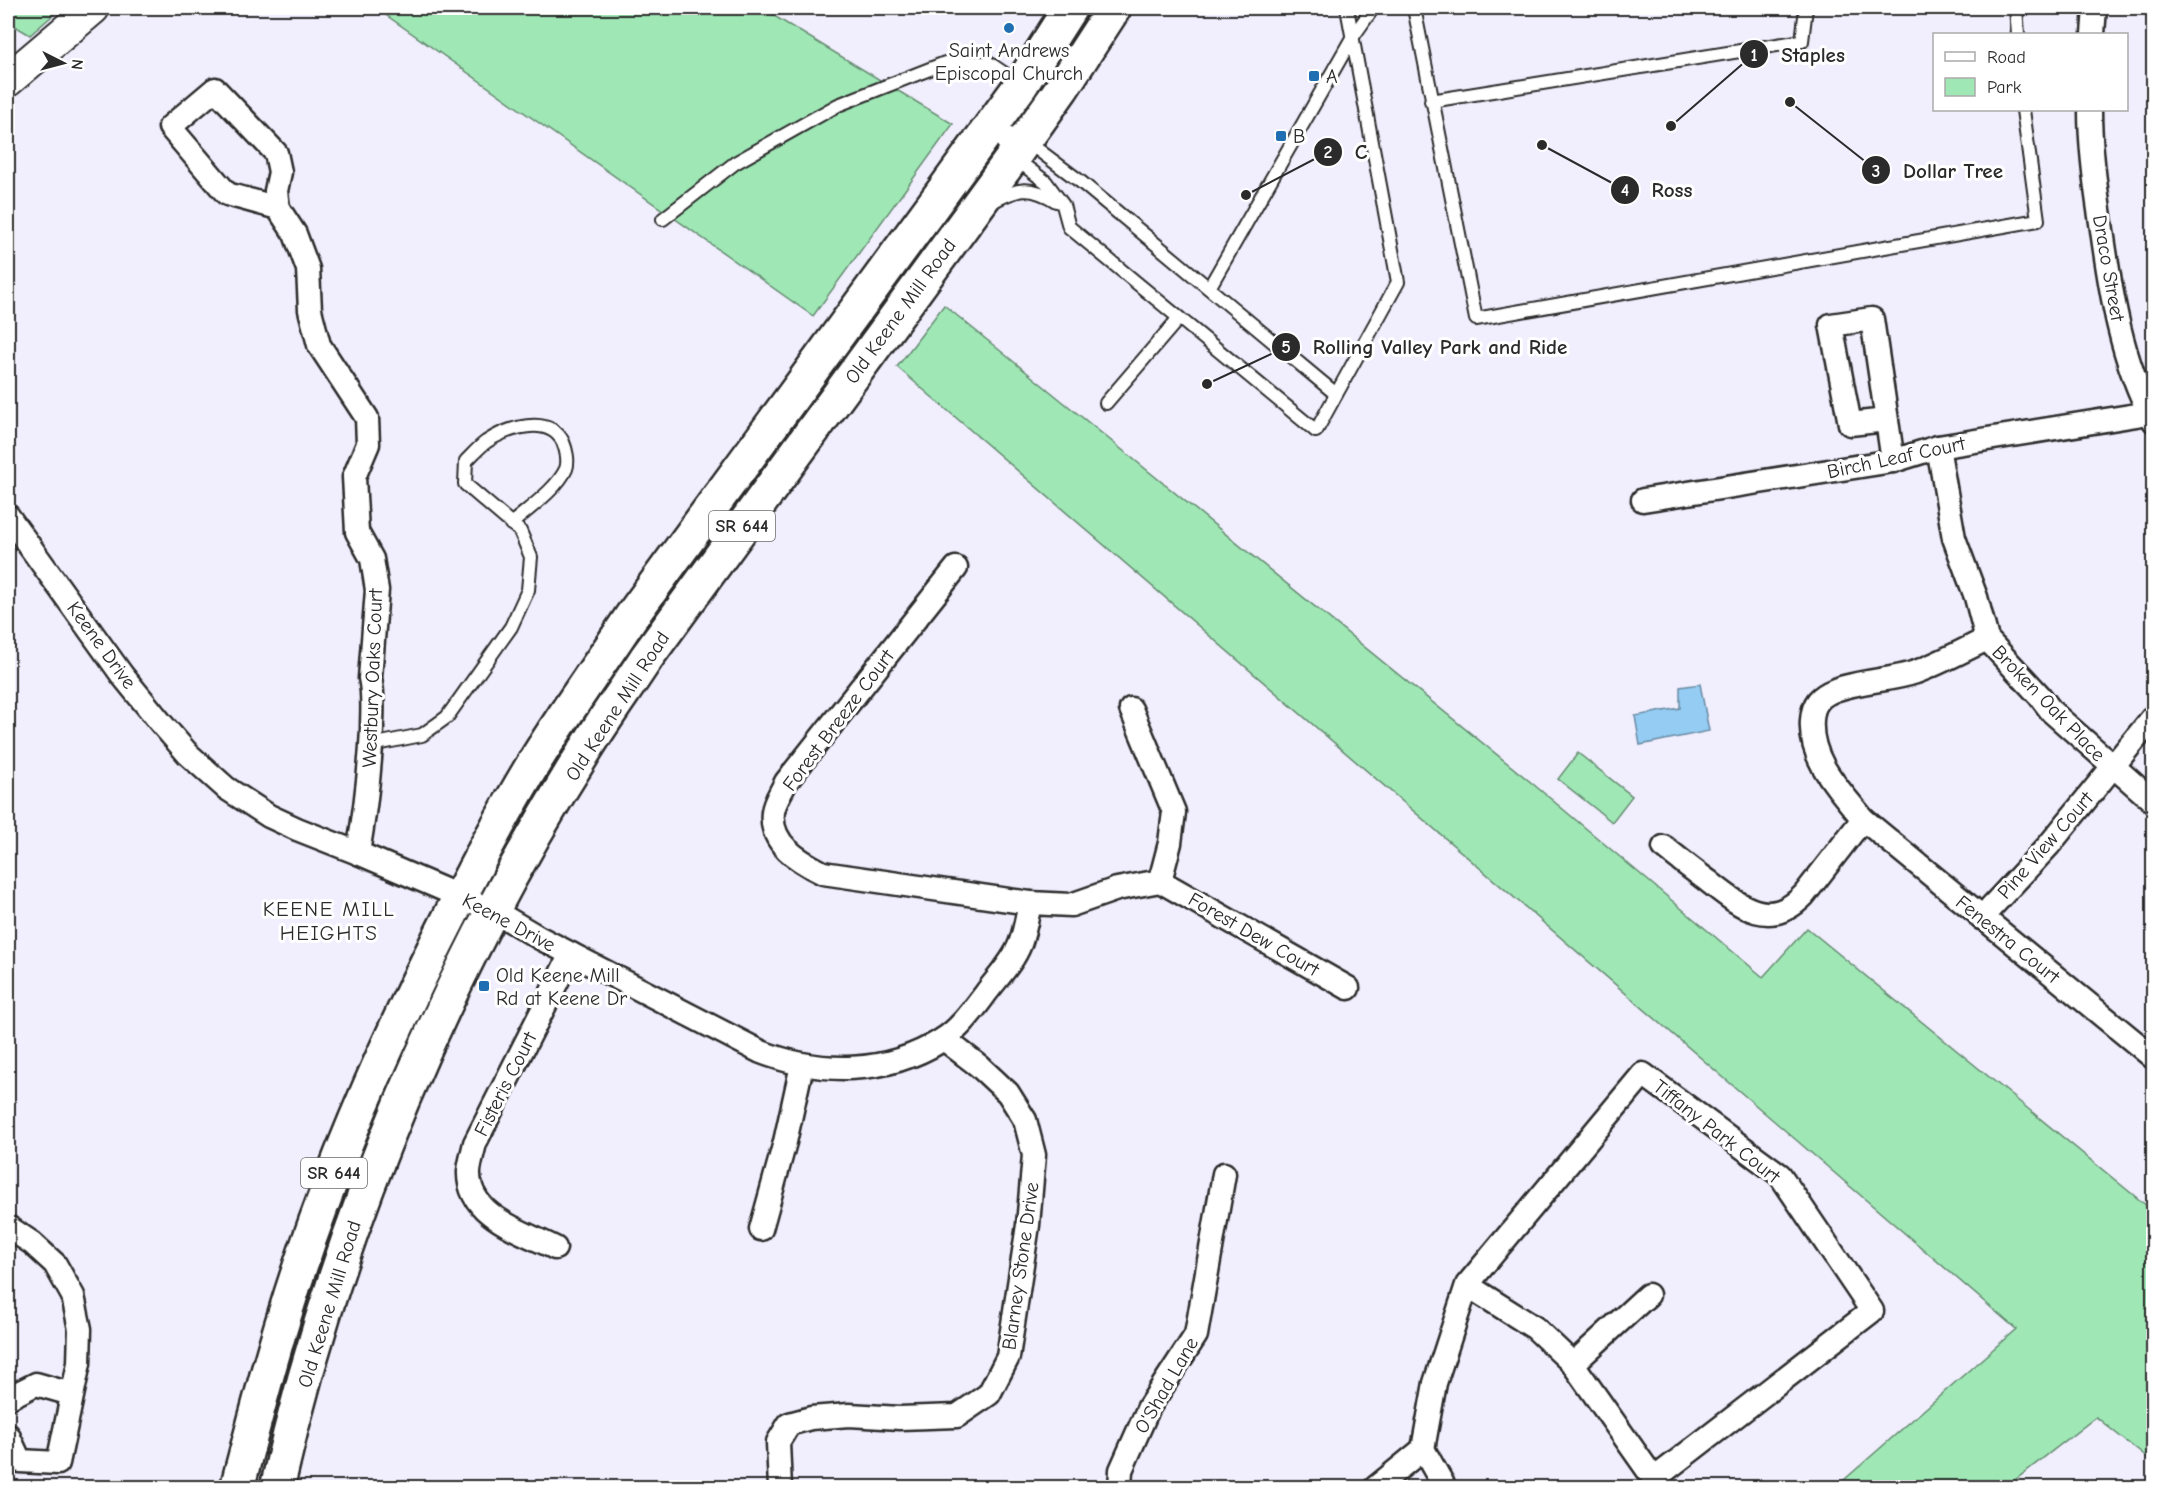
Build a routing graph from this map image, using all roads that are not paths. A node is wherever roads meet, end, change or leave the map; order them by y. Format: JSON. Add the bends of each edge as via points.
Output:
{"nodes":[{"id":1,"x":93,"y":8,"type":"edge"},
{"id":2,"x":1070,"y":8,"type":"edge"},
{"id":3,"x":1114,"y":8,"type":"edge"},
{"id":4,"x":1347,"y":8,"type":"edge"},
{"id":5,"x":1373,"y":8,"type":"edge"},
{"id":6,"x":1414,"y":8,"type":"edge"},
{"id":7,"x":1806,"y":8,"type":"edge"},
{"id":8,"x":2016,"y":8,"type":"edge"},
{"id":9,"x":2095,"y":8,"type":"edge"},
{"id":10,"x":2018,"y":33,"type":"edge"},
{"id":11,"x":2092,"y":33,"type":"edge"},
{"id":12,"x":1352,"y":38,"type":"junction"},
{"id":13,"x":8,"y":80,"type":"edge"},
{"id":14,"x":1021,"y":85,"type":"junction"},
{"id":15,"x":1431,"y":101,"type":"junction"},
{"id":16,"x":2023,"y":111,"type":"edge"},
{"id":17,"x":2090,"y":111,"type":"edge"},
{"id":18,"x":991,"y":127,"type":"junction"},
{"id":19,"x":1019,"y":149,"type":"junction"},
{"id":20,"x":1063,"y":205,"type":"junction"},
{"id":21,"x":278,"y":208,"type":"junction"},
{"id":22,"x":969,"y":218,"type":"junction"},
{"id":23,"x":663,"y":219,"type":"dead end"},
{"id":24,"x":1209,"y":288,"type":"junction"},
{"id":25,"x":1179,"y":318,"type":"junction"},
{"id":26,"x":1336,"y":394,"type":"junction"},
{"id":27,"x":1106,"y":404,"type":"dead end"},
{"id":28,"x":2151,"y":417,"type":"edge"},
{"id":29,"x":1887,"y":420,"type":"dead end"},
{"id":30,"x":1938,"y":447,"type":"junction"},
{"id":31,"x":1893,"y":461,"type":"junction"},
{"id":32,"x":1643,"y":500,"type":"dead end"},
{"id":33,"x":8,"y":516,"type":"edge"},
{"id":34,"x":511,"y":524,"type":"junction"},
{"id":35,"x":956,"y":568,"type":"dead end"},
{"id":36,"x":1987,"y":639,"type":"junction"},
{"id":37,"x":1131,"y":709,"type":"dead end"},
{"id":38,"x":2154,"y":716,"type":"edge"},
{"id":39,"x":371,"y":745,"type":"junction"},
{"id":40,"x":2112,"y":767,"type":"junction"},
{"id":41,"x":2154,"y":802,"type":"edge"},
{"id":42,"x":1863,"y":819,"type":"junction"},
{"id":43,"x":1664,"y":847,"type":"dead end"},
{"id":44,"x":358,"y":853,"type":"junction"},
{"id":45,"x":1160,"y":881,"type":"junction"},
{"id":46,"x":461,"y":896,"type":"junction"},
{"id":47,"x":1030,"y":903,"type":"junction"},
{"id":48,"x":494,"y":911,"type":"junction"},
{"id":49,"x":1981,"y":918,"type":"junction"},
{"id":50,"x":571,"y":954,"type":"junction"},
{"id":51,"x":1348,"y":988,"type":"dead end"},
{"id":52,"x":944,"y":1039,"type":"junction"},
{"id":53,"x":2154,"y":1058,"type":"edge"},
{"id":54,"x":802,"y":1065,"type":"junction"},
{"id":55,"x":1224,"y":1174,"type":"dead end"},
{"id":56,"x":8,"y":1227,"type":"edge"},
{"id":57,"x":760,"y":1229,"type":"dead end"},
{"id":58,"x":555,"y":1248,"type":"dead end"},
{"id":59,"x":1467,"y":1285,"type":"junction"},
{"id":60,"x":1648,"y":1295,"type":"dead end"},
{"id":61,"x":1573,"y":1364,"type":"junction"},
{"id":62,"x":71,"y":1394,"type":"junction"},
{"id":63,"x":8,"y":1398,"type":"edge"},
{"id":64,"x":8,"y":1435,"type":"edge"},
{"id":65,"x":1423,"y":1449,"type":"junction"},
{"id":66,"x":237,"y":1488,"type":"edge"},
{"id":67,"x":277,"y":1488,"type":"edge"},
{"id":68,"x":780,"y":1488,"type":"edge"},
{"id":69,"x":1120,"y":1488,"type":"edge"},
{"id":70,"x":1374,"y":1488,"type":"edge"},
{"id":71,"x":1445,"y":1488,"type":"edge"}],
"edges":[{"from":1,"to":13,"type":"main road"},
{"from":2,"to":14,"type":"main road","name":"Old Keene Mill Road","number":"SR 644"},
{"from":3,"to":19,"type":"main road","name":"Old Keene Mill Road","number":"SR 644"},
{"from":4,"to":12,"type":"lane"},
{"from":5,"to":12,"type":"lane"},
{"from":6,"to":15,"type":"lane"},
{"from":7,"to":15,"type":"lane","via":[[1802,41]]},
{"from":8,"to":10,"type":"lane"},
{"from":9,"to":11,"type":"street"},
{"from":12,"to":24,"type":"lane"},
{"from":12,"to":26,"type":"lane","via":[[1398,282]]},
{"from":14,"to":18,"type":"main road","name":"Old Keene Mill Road","number":"SR 644"},
{"from":14,"to":23,"type":"lane","via":[[989,63],[945,63],[838,105],[735,163]]},
{"from":15,"to":16,"type":"lane","via":[[1476,318],[2038,220]]},
{"from":17,"to":28,"type":"street","name":"Draco Street","via":[[2094,179],[2107,264],[2122,337]]},
{"from":18,"to":19,"type":"lane"},
{"from":18,"to":19,"type":"lane"},
{"from":18,"to":46,"type":"main road","name":"Old Keene Mill Road","number":"SR 644","via":[[573,701],[532,766]]},
{"from":19,"to":20,"type":"lane"},
{"from":19,"to":22,"type":"main road","name":"Old Keene Mill Road","number":"SR 644"},
{"from":19,"to":24,"type":"lane","via":[[1081,182]]},
{"from":20,"to":22,"type":"lane","via":[[1045,194],[1018,190]]},
{"from":20,"to":25,"type":"lane","via":[[1069,227]]},
{"from":21,"to":21,"type":"street","via":[[280,172],[276,153],[214,88],[170,127],[226,194]]},
{"from":21,"to":39,"type":"street","name":"Westbury Oaks Court","via":[[295,234],[308,269],[310,310],[319,345],[367,418],[368,444],[354,477],[357,532],[372,559],[377,590],[370,678]]},
{"from":22,"to":48,"type":"main road","name":"Old Keene Mill Road","number":"SR 644","via":[[648,657],[591,741]]},
{"from":24,"to":26,"type":"lane"},
{"from":25,"to":26,"type":"lane","via":[[1316,430]]},
{"from":25,"to":27,"type":"lane"},
{"from":28,"to":30,"type":"street","name":"Birch Leaf Court"},
{"from":29,"to":31,"type":"street"},
{"from":30,"to":31,"type":"street","name":"Birch Leaf Court"},
{"from":30,"to":36,"type":"street","name":"Broken Oak Place","via":[[1954,538]]},
{"from":31,"to":32,"type":"street","name":"Birch Leaf Court"},
{"from":33,"to":44,"type":"street","name":"Keene Drive","via":[[122,675],[188,754],[226,788],[269,816]]},
{"from":34,"to":34,"type":"lane","via":[[465,484],[466,461],[485,442],[521,426],[544,426],[559,435],[566,449],[567,467],[556,484]]},
{"from":34,"to":39,"type":"lane","via":[[520,531],[531,557],[528,590],[511,627],[447,717],[422,735]]},
{"from":35,"to":47,"type":"street","name":"Forest Breeze Court","via":[[786,782],[773,810],[773,829],[795,857],[823,873]]},
{"from":36,"to":40,"type":"street","name":"Broken Oak Place","via":[[2052,712]]},
{"from":36,"to":42,"type":"street","name":"Fenestra Court","via":[[1915,672],[1834,690],[1817,700],[1812,708],[1814,745],[1825,770]]},
{"from":37,"to":45,"type":"street","via":[[1174,812]]},
{"from":38,"to":40,"type":"street","name":"Pine View Court"},
{"from":39,"to":44,"type":"street","name":"Westbury Oaks Court"},
{"from":40,"to":41,"type":"street","name":"Broken Oak Place"},
{"from":40,"to":49,"type":"street","name":"Pine View Court","via":[[2049,845]]},
{"from":42,"to":43,"type":"street","via":[[1804,895],[1780,912],[1761,913],[1740,906]]},
{"from":42,"to":49,"type":"street","name":"Fenestra Court"},
{"from":44,"to":46,"type":"street","name":"Keene Drive"},
{"from":45,"to":47,"type":"street","via":[[1117,889],[1071,905]]},
{"from":45,"to":51,"type":"street","name":"Forest Dew Court"},
{"from":46,"to":48,"type":"street","name":"Keene Drive"},
{"from":46,"to":66,"type":"main road","name":"Old Keene Mill Road","number":"SR 644","via":[[404,1009],[324,1198],[283,1318]]},
{"from":47,"to":52,"type":"street","name":"Keene Drive","via":[[1013,958],[973,1011]]},
{"from":48,"to":50,"type":"street","name":"Keene Drive"},
{"from":48,"to":67,"type":"main road","name":"Old Keene Mill Road","number":"SR 644","via":[[430,1037],[356,1216],[286,1444]]},
{"from":49,"to":53,"type":"street","name":"Fenestra Court"},
{"from":50,"to":54,"type":"street","name":"Keene Drive","via":[[761,1052]]},
{"from":50,"to":58,"type":"street","name":"Fisteris Court","via":[[474,1143],[469,1173],[475,1199],[490,1215]]},
{"from":52,"to":54,"type":"street","name":"Keene Drive","via":[[908,1056],[862,1068]]},
{"from":52,"to":68,"type":"street","name":"Blarney Stone Drive","via":[[1008,1093],[1024,1120],[1034,1155],[1008,1357],[989,1394],[957,1416],[849,1415],[789,1424],[778,1442]]},
{"from":54,"to":57,"type":"street"},
{"from":55,"to":69,"type":"street","name":"O'Shad Lane","via":[[1196,1335],[1149,1407],[1121,1470]]},
{"from":56,"to":62,"type":"street","via":[[55,1264],[73,1296],[80,1329],[79,1363]]},
{"from":59,"to":61,"type":"street","name":"Tiffany Park Court","via":[[1535,1328]]},
{"from":59,"to":61,"type":"street","name":"Tiffany Park Court","via":[[1643,1074],[1780,1175],[1872,1311],[1654,1479]]},
{"from":59,"to":65,"type":"street","name":"Tiffany Park Court","via":[[1435,1383]]},
{"from":60,"to":61,"type":"street"},
{"from":62,"to":63,"type":"street","via":[[36,1384]]},
{"from":62,"to":64,"type":"street","via":[[58,1463],[20,1461]]},
{"from":65,"to":70,"type":"street"},
{"from":65,"to":71,"type":"street"}]}
